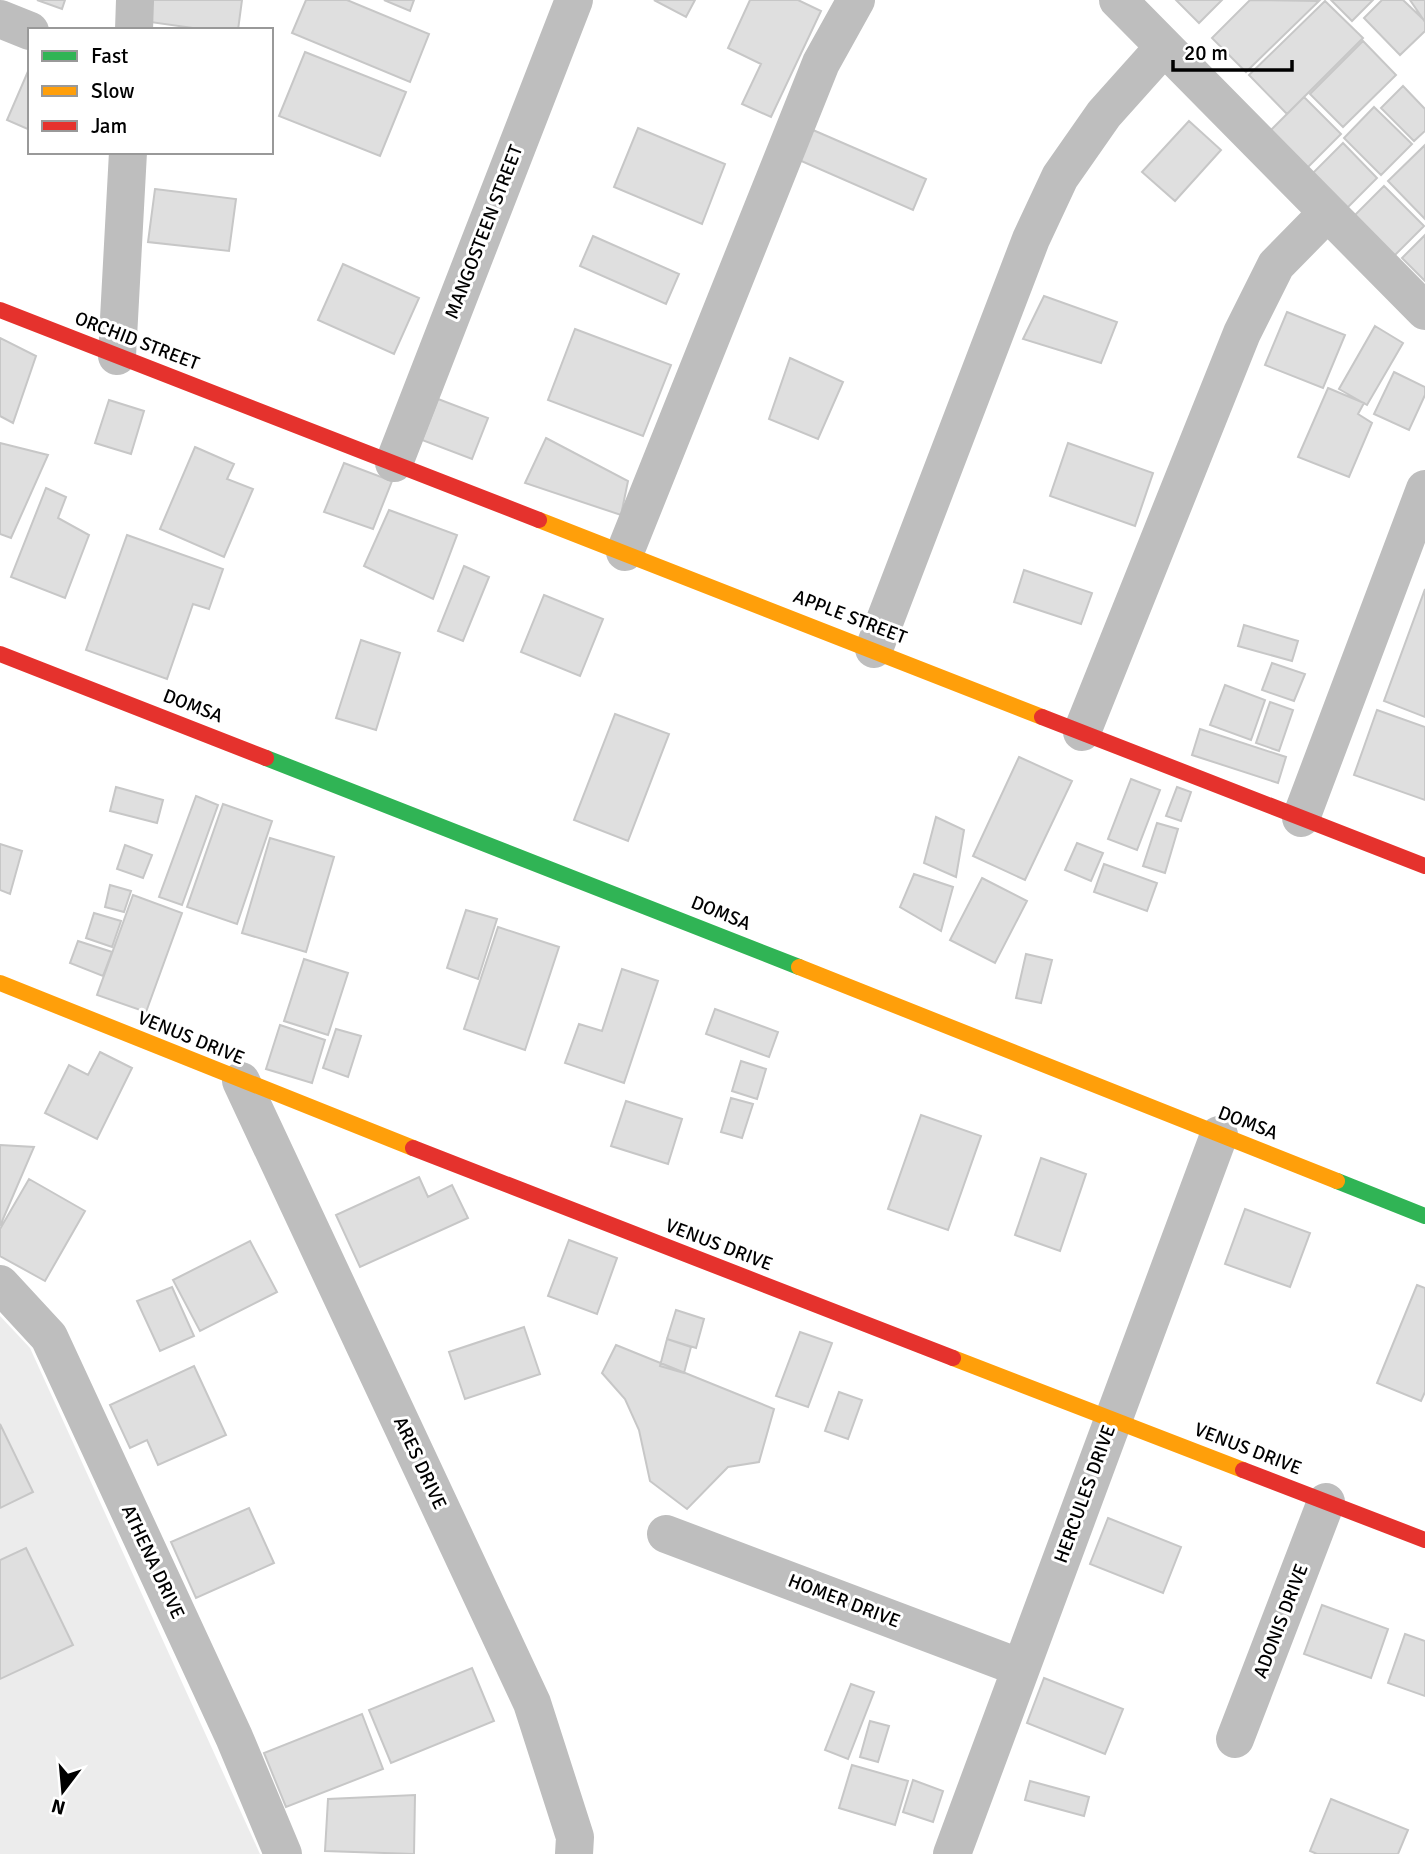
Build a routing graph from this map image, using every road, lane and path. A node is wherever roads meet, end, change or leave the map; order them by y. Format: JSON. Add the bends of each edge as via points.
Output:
{"nodes":[{"id":1,"x":135,"y":0,"type":"edge"},
{"id":2,"x":574,"y":0,"type":"edge"},
{"id":3,"x":856,"y":0,"type":"edge"},
{"id":4,"x":1118,"y":0,"type":"edge"},
{"id":5,"x":0,"y":19,"type":"edge"},
{"id":6,"x":134,"y":28,"type":"edge"},
{"id":7,"x":28,"y":30,"type":"edge"},
{"id":8,"x":1164,"y":47,"type":"junction"},
{"id":9,"x":128,"y":154,"type":"edge"},
{"id":10,"x":1327,"y":214,"type":"junction"},
{"id":11,"x":0,"y":310,"type":"edge"},
{"id":12,"x":1425,"y":311,"type":"edge"},
{"id":13,"x":117,"y":356,"type":"junction"},
{"id":14,"x":259,"y":411,"type":"joint"},
{"id":15,"x":394,"y":463,"type":"junction"},
{"id":16,"x":1425,"y":489,"type":"edge"},
{"id":17,"x":625,"y":552,"type":"junction"},
{"id":18,"x":874,"y":649,"type":"junction"},
{"id":19,"x":0,"y":654,"type":"edge"},
{"id":20,"x":1083,"y":732,"type":"junction"},
{"id":21,"x":1301,"y":818,"type":"junction"},
{"id":22,"x":1425,"y":866,"type":"edge"},
{"id":23,"x":0,"y":983,"type":"edge"},
{"id":24,"x":241,"y":1081,"type":"junction"},
{"id":25,"x":1219,"y":1135,"type":"junction"},
{"id":26,"x":1425,"y":1216,"type":"edge"},
{"id":27,"x":0,"y":1284,"type":"edge"},
{"id":28,"x":1113,"y":1419,"type":"junction"},
{"id":29,"x":1326,"y":1502,"type":"junction"},
{"id":30,"x":666,"y":1534,"type":"dead end"},
{"id":31,"x":1425,"y":1540,"type":"edge"},
{"id":32,"x":1021,"y":1668,"type":"junction"},
{"id":33,"x":1235,"y":1739,"type":"dead end"},
{"id":34,"x":283,"y":1854,"type":"edge"},
{"id":35,"x":574,"y":1854,"type":"edge"},
{"id":36,"x":952,"y":1854,"type":"edge"}],
"edges":[{"from":1,"to":6,"type":"street"},
{"from":2,"to":15,"type":"street","name":"MANGOSTEEN STREET"},
{"from":3,"to":17,"type":"street","via":[[821,63]]},
{"from":4,"to":8,"type":"street"},
{"from":5,"to":7,"type":"street"},
{"from":8,"to":10,"type":"street"},
{"from":8,"to":18,"type":"street","via":[[1104,114],[1060,177],[1031,239]]},
{"from":9,"to":13,"type":"street"},
{"from":10,"to":12,"type":"street"},
{"from":10,"to":20,"type":"street","via":[[1276,265],[1242,333]]},
{"from":11,"to":13,"type":"street","name":"ORCHID STREET"},
{"from":13,"to":14,"type":"street","name":"ORCHID STREET"},
{"from":14,"to":15,"type":"street","name":"APPLE STREET"},
{"from":15,"to":17,"type":"street","name":"APPLE STREET"},
{"from":16,"to":21,"type":"street"},
{"from":17,"to":18,"type":"street","name":"APPLE STREET"},
{"from":18,"to":20,"type":"street","name":"APPLE STREET"},
{"from":19,"to":25,"type":"street","name":"DOMSA"},
{"from":20,"to":21,"type":"street","name":"APPLE STREET"},
{"from":21,"to":22,"type":"street","name":"APPLE STREET"},
{"from":23,"to":24,"type":"street","name":"VENUS DRIVE"},
{"from":24,"to":28,"type":"street","name":"VENUS DRIVE"},
{"from":24,"to":35,"type":"street","name":"ARES DRIVE","via":[[532,1703],[575,1837]]},
{"from":25,"to":26,"type":"street","name":"DOMSA"},
{"from":25,"to":28,"type":"street","name":"HERCULES DRIVE"},
{"from":27,"to":34,"type":"street","name":"ATHENA DRIVE","via":[[49,1337]]},
{"from":28,"to":29,"type":"street","name":"VENUS DRIVE"},
{"from":28,"to":32,"type":"street","name":"HERCULES DRIVE"},
{"from":29,"to":31,"type":"street","name":"VENUS DRIVE"},
{"from":29,"to":33,"type":"street","name":"ADONIS DRIVE"},
{"from":30,"to":32,"type":"street","name":"HOMER DRIVE"},
{"from":32,"to":36,"type":"street","name":"HERCULES DRIVE"}]}
